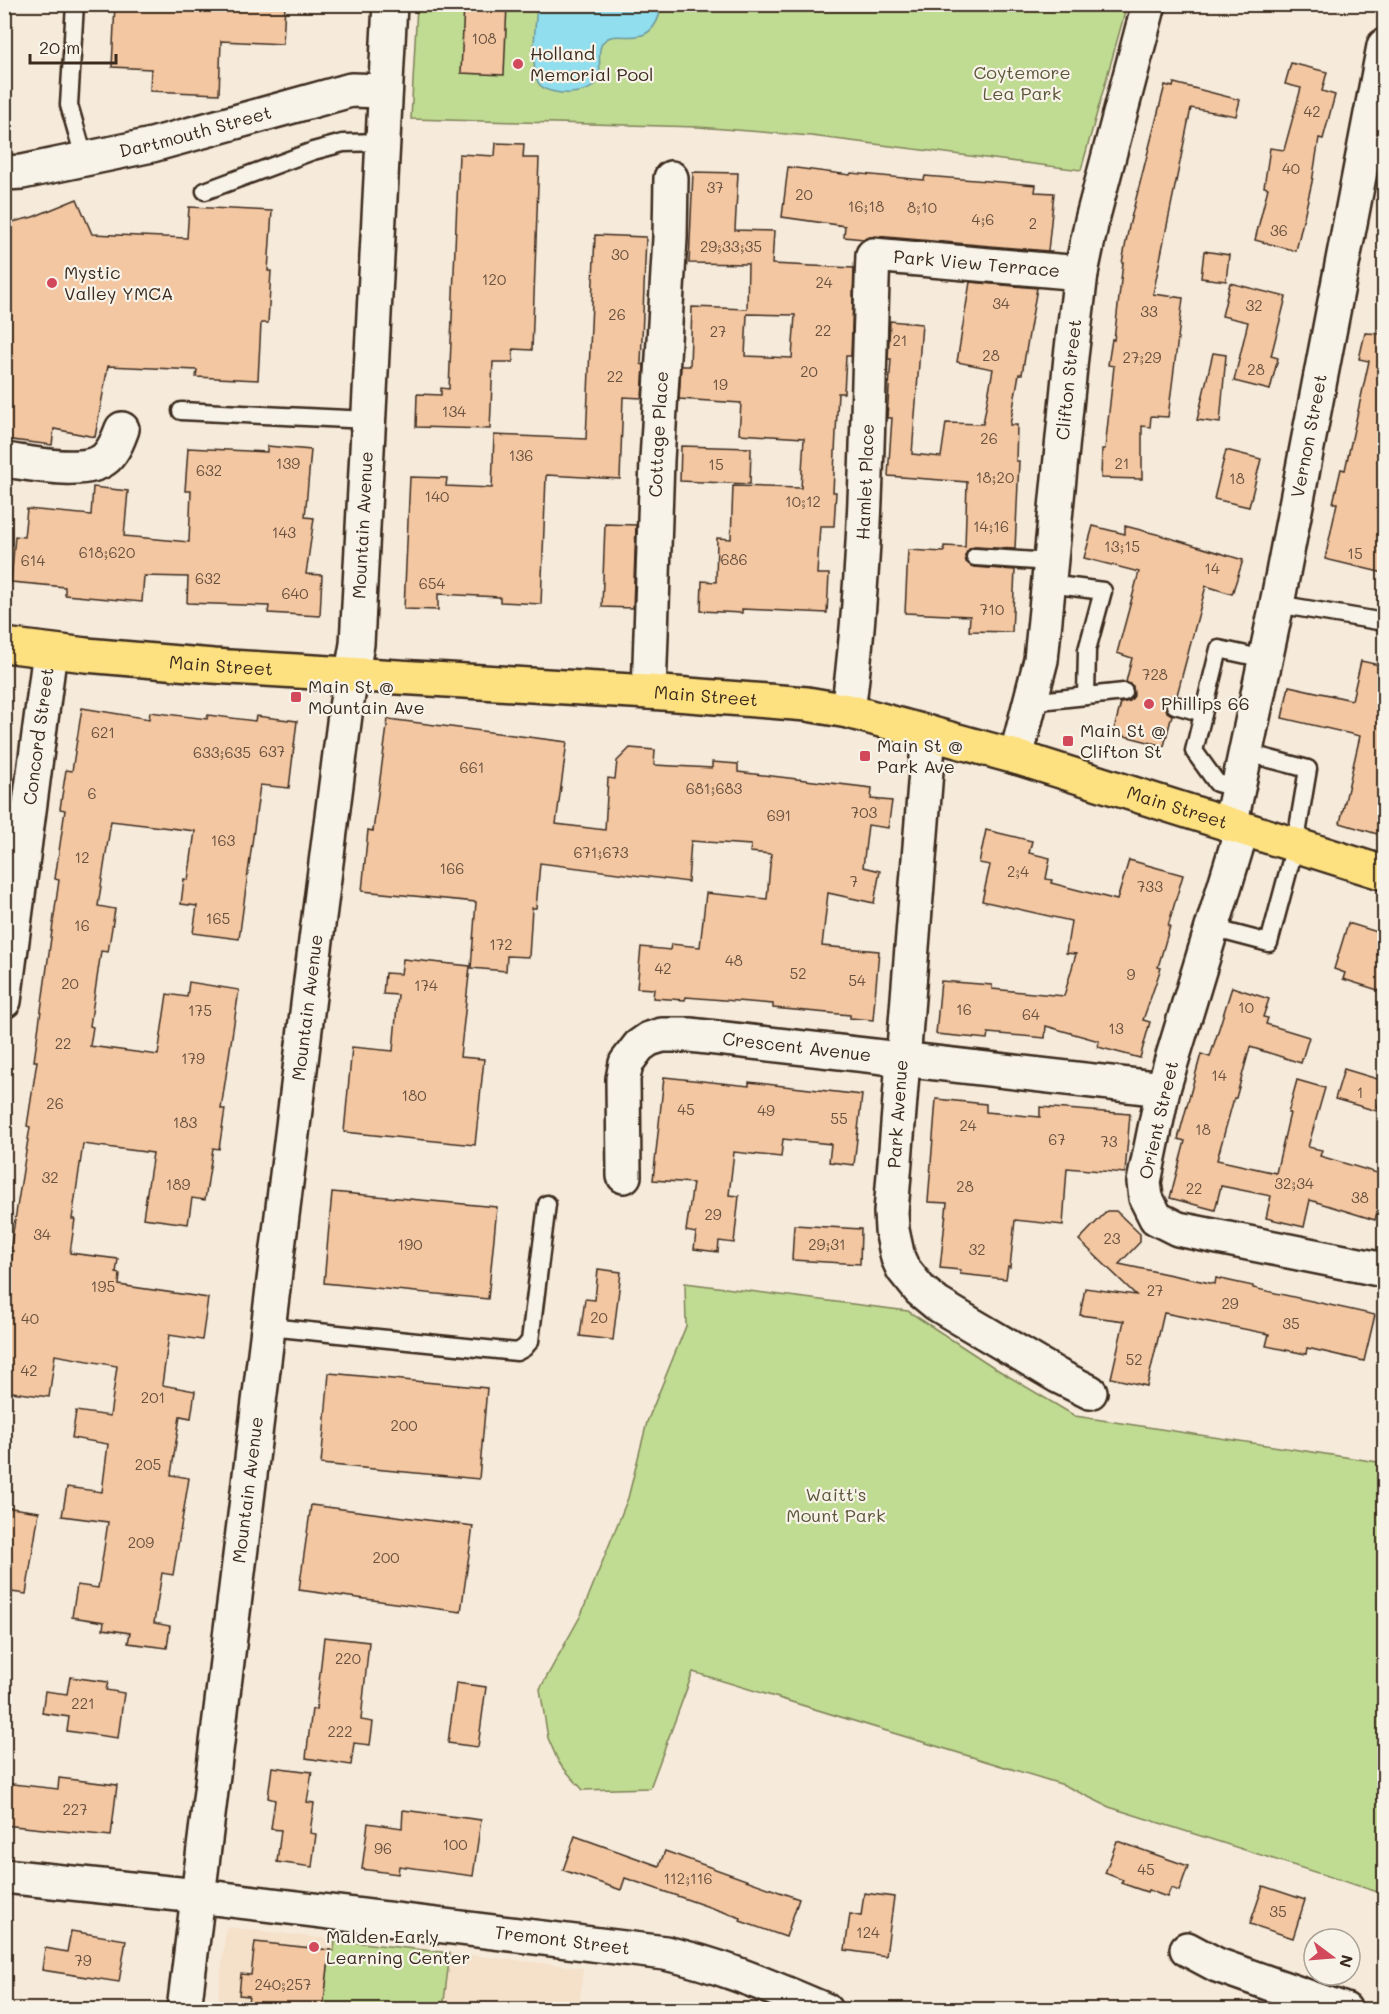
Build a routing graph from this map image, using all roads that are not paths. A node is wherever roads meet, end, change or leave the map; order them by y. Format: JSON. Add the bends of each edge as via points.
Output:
{"nodes":[{"id":1,"x":75,"y":4,"type":"edge"},
{"id":2,"x":390,"y":4,"type":"edge"},
{"id":3,"x":1149,"y":4,"type":"edge"},
{"id":4,"x":1384,"y":46,"type":"edge"},
{"id":5,"x":386,"y":91,"type":"junction"},
{"id":6,"x":383,"y":142,"type":"junction"},
{"id":7,"x":84,"y":158,"type":"junction"},
{"id":8,"x":4,"y":173,"type":"edge"},
{"id":9,"x":670,"y":178,"type":"dead end"},
{"id":10,"x":205,"y":191,"type":"dead end"},
{"id":11,"x":873,"y":255,"type":"joint"},
{"id":12,"x":1081,"y":273,"type":"junction"},
{"id":13,"x":181,"y":411,"type":"dead end"},
{"id":14,"x":369,"y":420,"type":"junction"},
{"id":15,"x":122,"y":429,"type":"dead end"},
{"id":16,"x":4,"y":460,"type":"edge"},
{"id":17,"x":975,"y":557,"type":"dead end"},
{"id":18,"x":1050,"y":573,"type":"junction"},
{"id":19,"x":1277,"y":604,"type":"junction"},
{"id":20,"x":1384,"y":622,"type":"edge"},
{"id":21,"x":4,"y":645,"type":"edge"},
{"id":22,"x":50,"y":651,"type":"junction"},
{"id":23,"x":1265,"y":659,"type":"junction"},
{"id":24,"x":352,"y":676,"type":"junction"},
{"id":25,"x":649,"y":692,"type":"junction"},
{"id":26,"x":1124,"y":692,"type":"dead end"},
{"id":27,"x":1086,"y":696,"type":"junction"},
{"id":28,"x":1030,"y":702,"type":"junction"},
{"id":29,"x":1175,"y":705,"type":"dead end"},
{"id":30,"x":848,"y":711,"type":"junction"},
{"id":31,"x":1203,"y":713,"type":"junction"},
{"id":32,"x":929,"y":733,"type":"junction"},
{"id":33,"x":1247,"y":753,"type":"junction"},
{"id":34,"x":1016,"y":758,"type":"junction"},
{"id":35,"x":1240,"y":789,"type":"junction"},
{"id":36,"x":1236,"y":827,"type":"junction"},
{"id":37,"x":1295,"y":846,"type":"junction"},
{"id":38,"x":1384,"y":873,"type":"edge"},
{"id":39,"x":1212,"y":928,"type":"junction"},
{"id":40,"x":4,"y":1001,"type":"edge"},
{"id":41,"x":902,"y":1060,"type":"junction"},
{"id":42,"x":1163,"y":1089,"type":"junction"},
{"id":43,"x":624,"y":1176,"type":"dead end"},
{"id":44,"x":547,"y":1204,"type":"dead end"},
{"id":45,"x":1384,"y":1270,"type":"edge"},
{"id":46,"x":268,"y":1327,"type":"junction"},
{"id":47,"x":1090,"y":1392,"type":"dead end"},
{"id":48,"x":4,"y":1876,"type":"edge"},
{"id":49,"x":198,"y":1896,"type":"junction"},
{"id":50,"x":1187,"y":1949,"type":"dead end"},
{"id":51,"x":184,"y":2010,"type":"edge"},
{"id":52,"x":825,"y":2010,"type":"edge"},
{"id":53,"x":1345,"y":2010,"type":"edge"}],
"edges":[{"from":1,"to":7,"type":"lane","via":[[69,105]]},
{"from":2,"to":5,"type":"street","name":"Mountain Avenue"},
{"from":3,"to":12,"type":"street","name":"Clifton Street"},
{"from":4,"to":19,"type":"street","name":"Vernon Street"},
{"from":5,"to":6,"type":"street","name":"Mountain Avenue"},
{"from":5,"to":7,"type":"street","name":"Dartmouth Street","via":[[351,90],[152,145]]},
{"from":6,"to":10,"type":"lane","via":[[342,143]]},
{"from":6,"to":14,"type":"street","name":"Mountain Avenue"},
{"from":7,"to":8,"type":"street","name":"Dartmouth Street"},
{"from":9,"to":25,"type":"street","name":"Cottage Place"},
{"from":11,"to":12,"type":"street","name":"Park View Terrace"},
{"from":11,"to":30,"type":"street","name":"Hamlet Place","via":[[865,493]]},
{"from":12,"to":18,"type":"street","name":"Clifton Street"},
{"from":13,"to":14,"type":"lane"},
{"from":14,"to":24,"type":"street","name":"Mountain Avenue","via":[[358,631]]},
{"from":15,"to":16,"type":"street","via":[[116,446],[95,465],[65,467]]},
{"from":17,"to":18,"type":"lane"},
{"from":18,"to":27,"type":"lane","via":[[1103,591],[1088,650]]},
{"from":18,"to":28,"type":"street","name":"Clifton Street","via":[[1041,660]]},
{"from":19,"to":20,"type":"lane"},
{"from":19,"to":23,"type":"street","name":"Vernon Street"},
{"from":21,"to":22,"type":"main road","name":"Main Street"},
{"from":22,"to":24,"type":"main road","name":"Main Street"},
{"from":22,"to":40,"type":"street","name":"Concord Street"},
{"from":23,"to":31,"type":"lane","via":[[1219,649]]},
{"from":23,"to":33,"type":"street","name":"Vernon Street"},
{"from":24,"to":25,"type":"main road","name":"Main Street"},
{"from":24,"to":46,"type":"street","name":"Mountain Avenue"},
{"from":25,"to":30,"type":"main road","name":"Main Street","via":[[807,704]]},
{"from":26,"to":27,"type":"lane"},
{"from":27,"to":28,"type":"lane"},
{"from":28,"to":34,"type":"street","name":"Clifton Street"},
{"from":29,"to":31,"type":"lane"},
{"from":30,"to":32,"type":"main road","name":"Main Street"},
{"from":31,"to":35,"type":"lane","via":[[1194,751],[1217,783]]},
{"from":32,"to":34,"type":"main road","name":"Main Street"},
{"from":32,"to":41,"type":"street","name":"Park Avenue"},
{"from":33,"to":35,"type":"street","name":"Vernon Street"},
{"from":33,"to":37,"type":"lane","via":[[1308,769]]},
{"from":34,"to":36,"type":"main road","name":"Main Street"},
{"from":35,"to":36,"type":"street","name":"Vernon Street"},
{"from":36,"to":37,"type":"main road","name":"Main Street"},
{"from":36,"to":39,"type":"street","name":"Orient Street"},
{"from":37,"to":38,"type":"main road","name":"Main Street"},
{"from":37,"to":39,"type":"lane","via":[[1269,943]]},
{"from":39,"to":42,"type":"street","name":"Orient Street"},
{"from":41,"to":42,"type":"street","name":"Crescent Avenue"},
{"from":41,"to":43,"type":"street","name":"Crescent Avenue","via":[[683,1035],[662,1035],[644,1041],[632,1053],[624,1071]]},
{"from":41,"to":47,"type":"street","name":"Park Avenue","via":[[891,1212],[895,1247],[903,1269],[937,1304]]},
{"from":42,"to":45,"type":"street","name":"Orient Street","via":[[1144,1182],[1144,1193],[1156,1218],[1205,1236]]},
{"from":44,"to":46,"type":"lane","via":[[530,1341],[517,1352]]},
{"from":46,"to":49,"type":"street","name":"Mountain Avenue"},
{"from":48,"to":49,"type":"street","name":"Tremont Street"},
{"from":49,"to":51,"type":"street","name":"Mountain Avenue"},
{"from":49,"to":52,"type":"street","name":"Tremont Street","via":[[665,1953],[752,1979]]},
{"from":50,"to":53,"type":"street","via":[[1217,1965]]}]}
